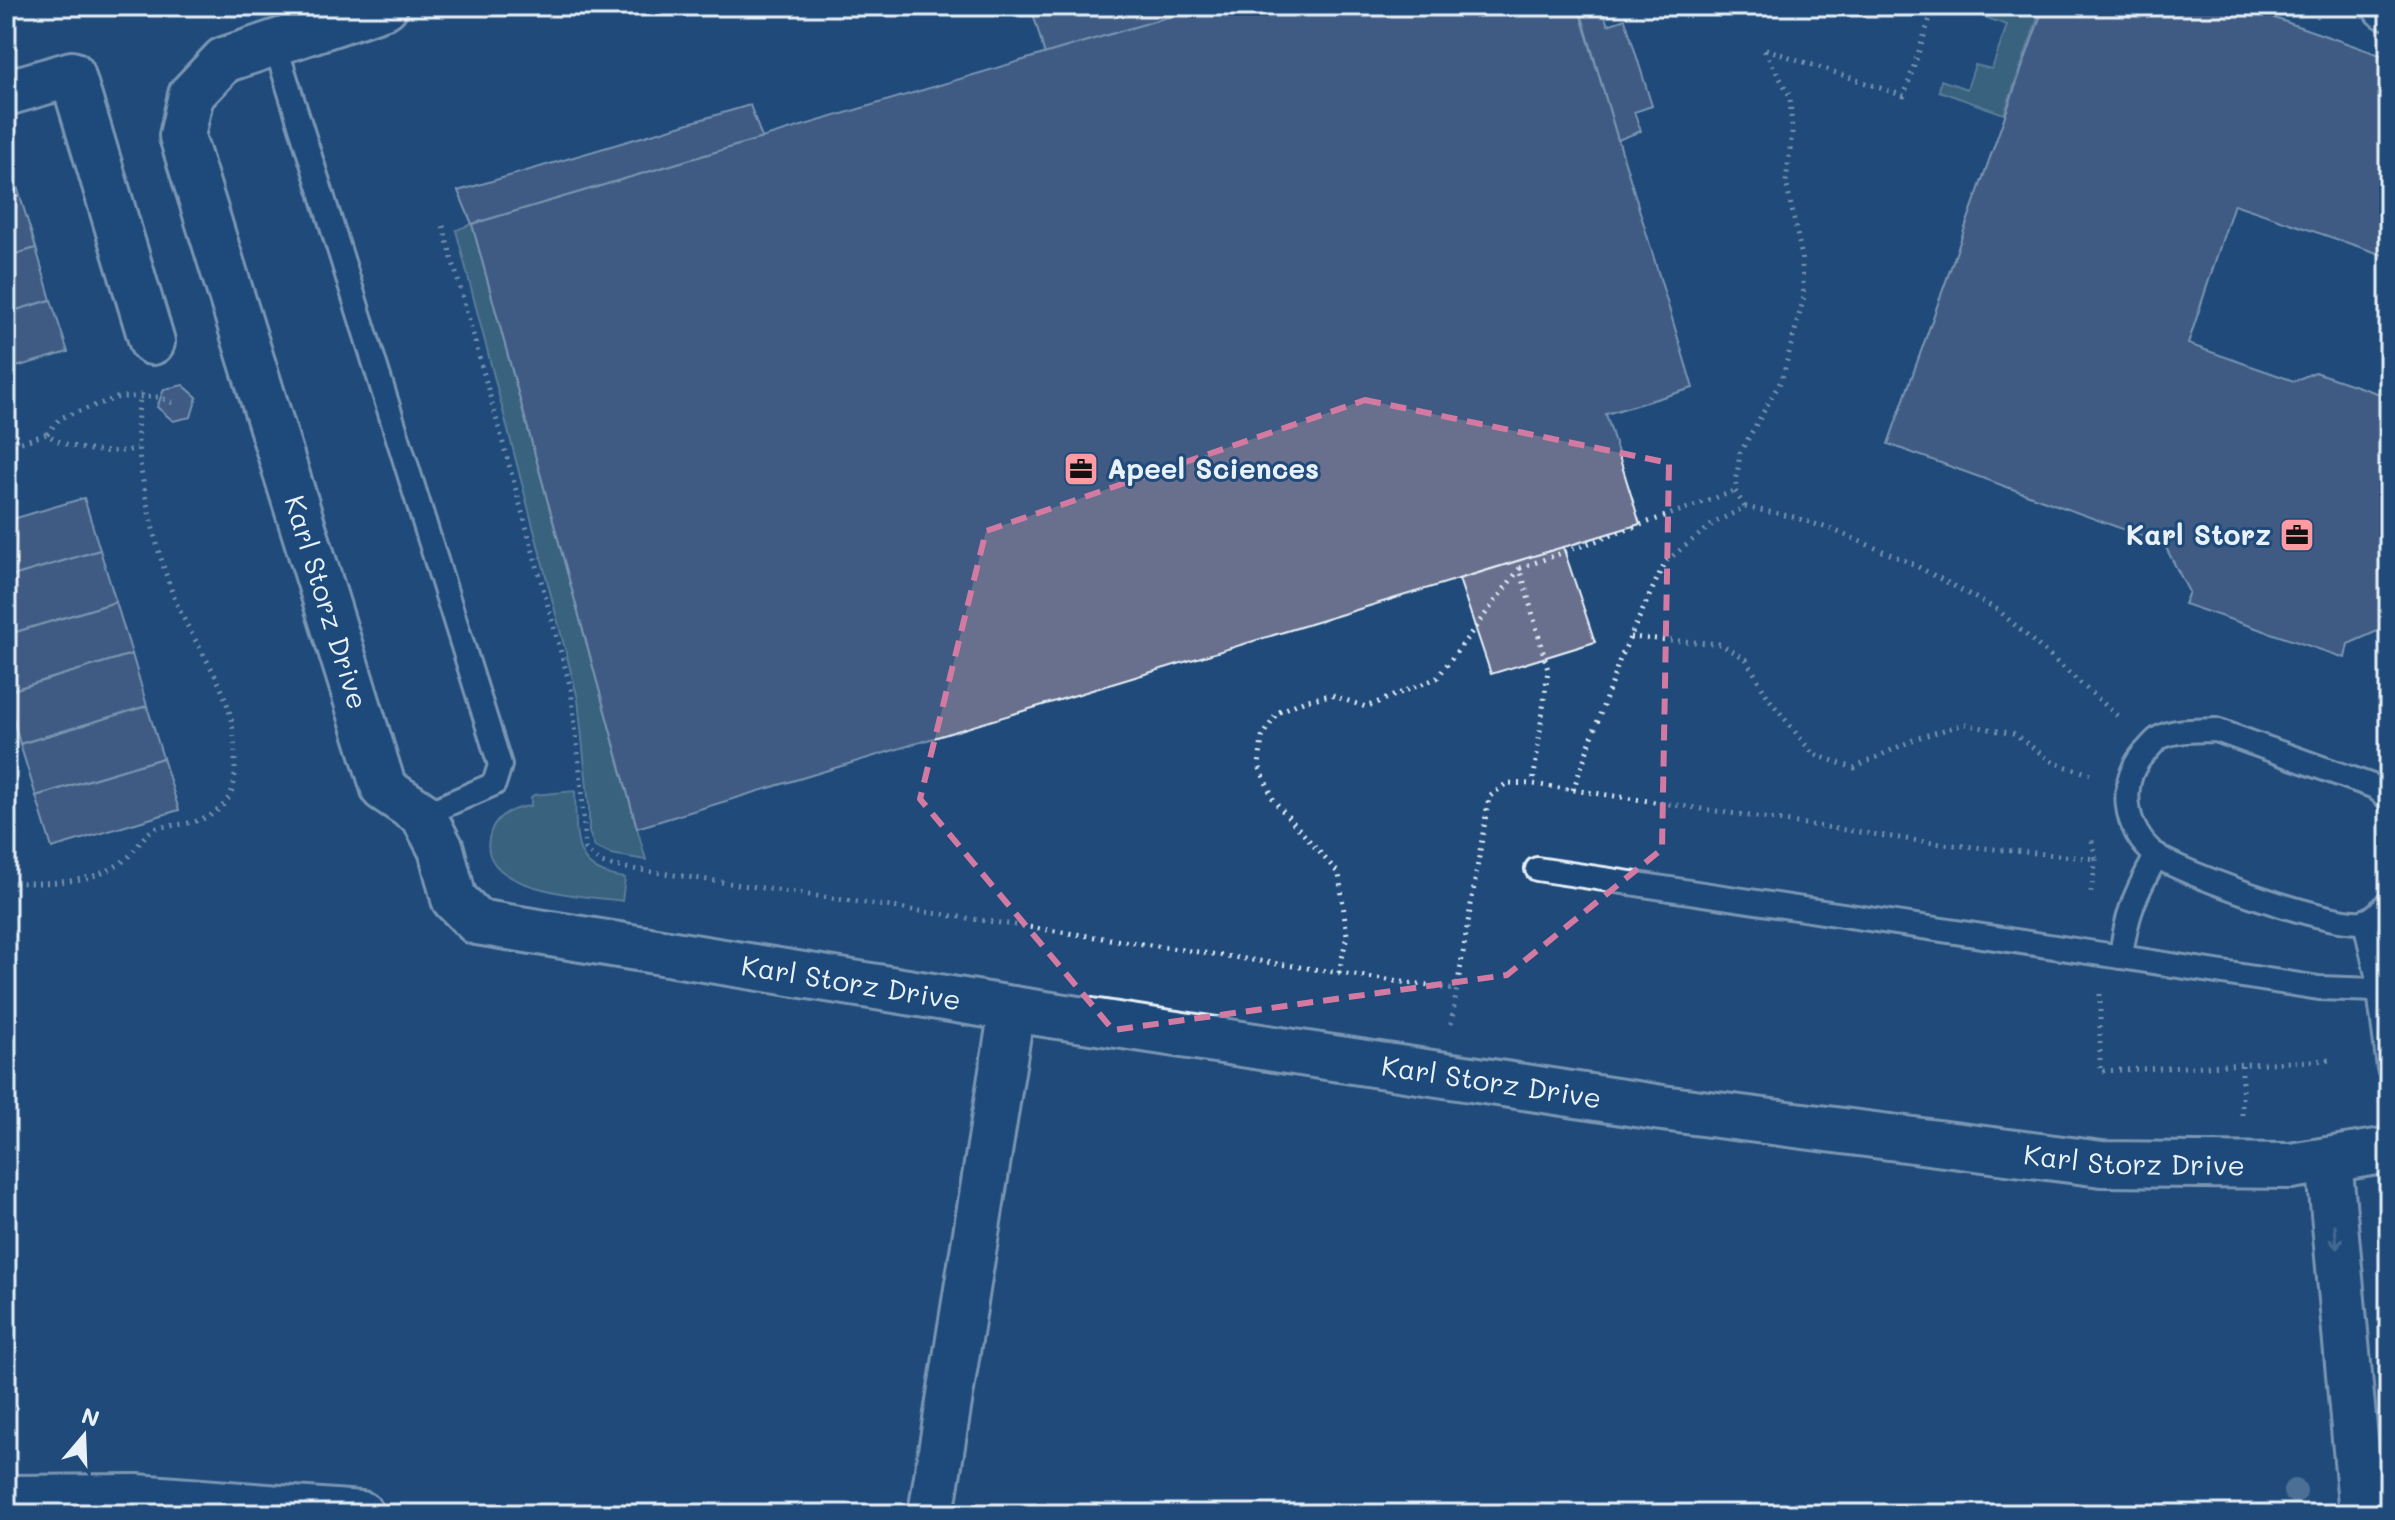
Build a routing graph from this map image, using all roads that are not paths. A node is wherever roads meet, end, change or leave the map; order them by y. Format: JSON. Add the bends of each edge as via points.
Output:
{"nodes":[{"id":1,"x":385,"y":6,"type":"edge"},
{"id":2,"x":274,"y":41,"type":"junction"},
{"id":3,"x":6,"y":93,"type":"edge"},
{"id":4,"x":152,"y":342,"type":"road end"},
{"id":5,"x":2389,"y":799,"type":"edge"},
{"id":6,"x":423,"y":815,"type":"junction"},
{"id":7,"x":2157,"y":855,"type":"junction"},
{"id":8,"x":1537,"y":869,"type":"dead end"},
{"id":9,"x":2389,"y":901,"type":"edge"},
{"id":10,"x":2365,"y":921,"type":"junction"},
{"id":11,"x":2121,"y":957,"type":"junction"},
{"id":12,"x":2381,"y":979,"type":"edge"},
{"id":13,"x":1012,"y":1009,"type":"junction"},
{"id":14,"x":2389,"y":1068,"type":"edge"},
{"id":15,"x":2389,"y":1150,"type":"edge"},
{"id":16,"x":2329,"y":1160,"type":"junction"},
{"id":17,"x":6,"y":1498,"type":"edge"},
{"id":18,"x":361,"y":1514,"type":"edge"},
{"id":19,"x":931,"y":1514,"type":"edge"},
{"id":20,"x":2362,"y":1514,"type":"edge"}],
"edges":[{"from":1,"to":2,"type":"street","name":"Karl Storz Drive"},
{"from":2,"to":6,"type":"lane","via":[[500,765],[494,784]]},
{"from":2,"to":6,"type":"street","name":"Karl Storz Drive","via":[[224,60],[191,95],[182,136],[384,789]]},
{"from":3,"to":4,"type":"street","via":[[72,74]]},
{"from":5,"to":7,"type":"lane","via":[[2375,787],[2216,730],[2160,737],[2140,756],[2128,781],[2127,810],[2137,836]]},
{"from":6,"to":13,"type":"street","name":"Karl Storz Drive","via":[[441,849],[454,899],[477,922]]},
{"from":7,"to":10,"type":"lane","via":[[2184,870],[2321,918]]},
{"from":7,"to":11,"type":"lane","via":[[2125,923]]},
{"from":8,"to":11,"type":"lane"},
{"from":9,"to":10,"type":"lane"},
{"from":10,"to":12,"type":"lane"},
{"from":11,"to":12,"type":"lane","via":[[2319,988]]},
{"from":12,"to":14,"type":"lane"},
{"from":13,"to":16,"type":"street","name":"Karl Storz Drive","via":[[1662,1108],[2102,1164],[2291,1166]]},
{"from":13,"to":19,"type":"street"},
{"from":15,"to":16,"type":"street","name":"Karl Storz Drive"},
{"from":16,"to":20,"type":"street","one_way":true},
{"from":17,"to":18,"type":"street","via":[[136,1497]]}]}
